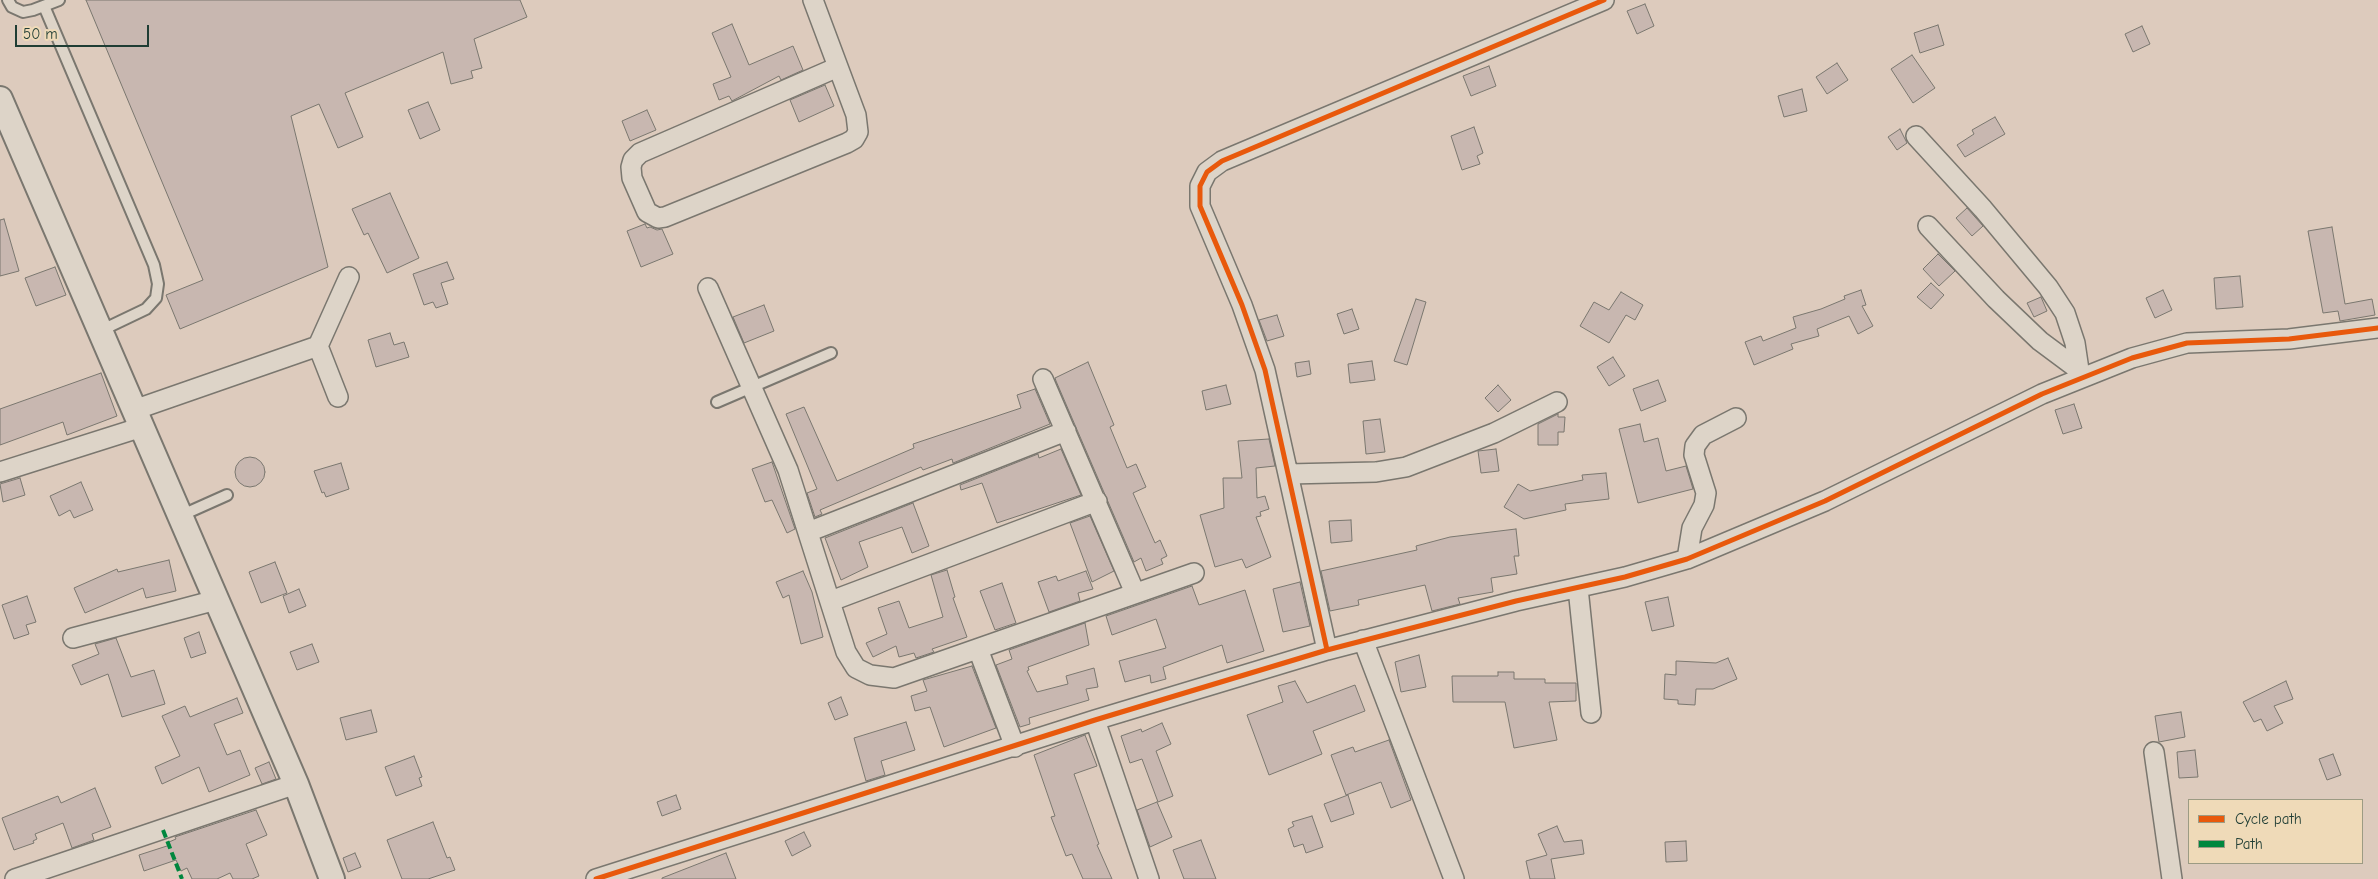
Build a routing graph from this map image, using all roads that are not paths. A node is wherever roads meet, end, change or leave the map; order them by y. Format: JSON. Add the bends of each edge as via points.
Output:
{"nodes":[{"id":1,"x":8,"y":0,"type":"edge"},
{"id":2,"x":59,"y":0,"type":"edge"},
{"id":3,"x":813,"y":0,"type":"edge"},
{"id":4,"x":1604,"y":0,"type":"edge"},
{"id":5,"x":44,"y":6,"type":"junction"},
{"id":6,"x":838,"y":67,"type":"junction"},
{"id":7,"x":0,"y":99,"type":"edge"},
{"id":8,"x":1916,"y":136,"type":"dead end"},
{"id":9,"x":1928,"y":226,"type":"dead end"},
{"id":10,"x":349,"y":277,"type":"dead end"},
{"id":11,"x":708,"y":288,"type":"dead end"},
{"id":12,"x":2378,"y":328,"type":"edge"},
{"id":13,"x":100,"y":330,"type":"junction"},
{"id":14,"x":318,"y":346,"type":"junction"},
{"id":15,"x":831,"y":353,"type":"dead end"},
{"id":16,"x":2081,"y":373,"type":"junction"},
{"id":17,"x":1043,"y":379,"type":"dead end"},
{"id":18,"x":752,"y":387,"type":"junction"},
{"id":19,"x":338,"y":397,"type":"dead end"},
{"id":20,"x":716,"y":402,"type":"dead end"},
{"id":21,"x":1558,"y":402,"type":"dead end"},
{"id":22,"x":1736,"y":418,"type":"dead end"},
{"id":23,"x":138,"y":419,"type":"junction"},
{"id":24,"x":1066,"y":431,"type":"junction"},
{"id":25,"x":0,"y":472,"type":"edge"},
{"id":26,"x":1288,"y":474,"type":"junction"},
{"id":27,"x":227,"y":495,"type":"dead end"},
{"id":28,"x":1098,"y":501,"type":"junction"},
{"id":29,"x":180,"y":516,"type":"junction"},
{"id":30,"x":808,"y":532,"type":"junction"},
{"id":31,"x":1687,"y":559,"type":"junction"},
{"id":32,"x":1194,"y":573,"type":"dead end"},
{"id":33,"x":1578,"y":588,"type":"junction"},
{"id":34,"x":1135,"y":593,"type":"junction"},
{"id":35,"x":216,"y":600,"type":"junction"},
{"id":36,"x":831,"y":601,"type":"junction"},
{"id":37,"x":73,"y":638,"type":"dead end"},
{"id":38,"x":1363,"y":640,"type":"junction"},
{"id":39,"x":978,"y":649,"type":"junction"},
{"id":40,"x":1327,"y":650,"type":"junction"},
{"id":41,"x":1591,"y":713,"type":"dead end"},
{"id":42,"x":1095,"y":720,"type":"junction"},
{"id":43,"x":1015,"y":747,"type":"junction"},
{"id":44,"x":2154,"y":752,"type":"dead end"},
{"id":45,"x":296,"y":784,"type":"junction"},
{"id":46,"x":48,"y":874,"type":"edge"},
{"id":47,"x":15,"y":879,"type":"edge"},
{"id":48,"x":332,"y":879,"type":"edge"},
{"id":49,"x":596,"y":879,"type":"edge"},
{"id":50,"x":1149,"y":879,"type":"edge"},
{"id":51,"x":1454,"y":879,"type":"edge"},
{"id":52,"x":2172,"y":879,"type":"edge"}],
"edges":[{"from":1,"to":5,"type":"lane","via":[[12,7],[22,12]]},
{"from":2,"to":5,"type":"lane"},
{"from":3,"to":6,"type":"street"},
{"from":4,"to":26,"type":"street","via":[[1222,161],[1207,172],[1200,186],[1200,206],[1242,305],[1265,370]]},
{"from":5,"to":13,"type":"lane","via":[[154,265],[158,284],[156,298],[146,309]]},
{"from":6,"to":6,"type":"street","via":[[858,124],[858,132],[847,143],[665,216],[658,218],[647,212],[632,178],[633,160],[640,153]]},
{"from":7,"to":13,"type":"street"},
{"from":8,"to":16,"type":"street","via":[[2048,287],[2065,313]]},
{"from":9,"to":16,"type":"street","via":[[2021,323]]},
{"from":10,"to":14,"type":"street"},
{"from":11,"to":18,"type":"street"},
{"from":12,"to":16,"type":"street","via":[[2289,339],[2187,343]]},
{"from":13,"to":23,"type":"street"},
{"from":14,"to":19,"type":"street"},
{"from":14,"to":23,"type":"street"},
{"from":15,"to":18,"type":"lane"},
{"from":16,"to":31,"type":"street","via":[[1825,501]]},
{"from":17,"to":24,"type":"street"},
{"from":18,"to":20,"type":"lane"},
{"from":18,"to":30,"type":"street","via":[[788,470]]},
{"from":21,"to":26,"type":"street","via":[[1494,433],[1406,467],[1376,472]]},
{"from":22,"to":31,"type":"street","via":[[1703,435],[1695,446],[1694,455],[1706,493],[1704,505],[1692,528]]},
{"from":23,"to":25,"type":"street"},
{"from":23,"to":29,"type":"street"},
{"from":24,"to":28,"type":"street"},
{"from":24,"to":30,"type":"street"},
{"from":26,"to":40,"type":"street"},
{"from":27,"to":29,"type":"lane"},
{"from":28,"to":34,"type":"street"},
{"from":28,"to":36,"type":"street"},
{"from":29,"to":35,"type":"street"},
{"from":30,"to":36,"type":"street"},
{"from":31,"to":33,"type":"street"},
{"from":32,"to":34,"type":"street"},
{"from":33,"to":38,"type":"street"},
{"from":33,"to":41,"type":"street"},
{"from":34,"to":39,"type":"street"},
{"from":35,"to":37,"type":"street"},
{"from":35,"to":45,"type":"street"},
{"from":36,"to":39,"type":"street","via":[[846,652],[856,668],[870,676],[894,678]]},
{"from":38,"to":40,"type":"street"},
{"from":38,"to":51,"type":"street"},
{"from":39,"to":43,"type":"street"},
{"from":40,"to":42,"type":"street"},
{"from":42,"to":43,"type":"street"},
{"from":42,"to":50,"type":"street"},
{"from":43,"to":49,"type":"street"},
{"from":44,"to":52,"type":"street"},
{"from":45,"to":46,"type":"street"},
{"from":45,"to":48,"type":"street"},
{"from":46,"to":47,"type":"street"}]}
